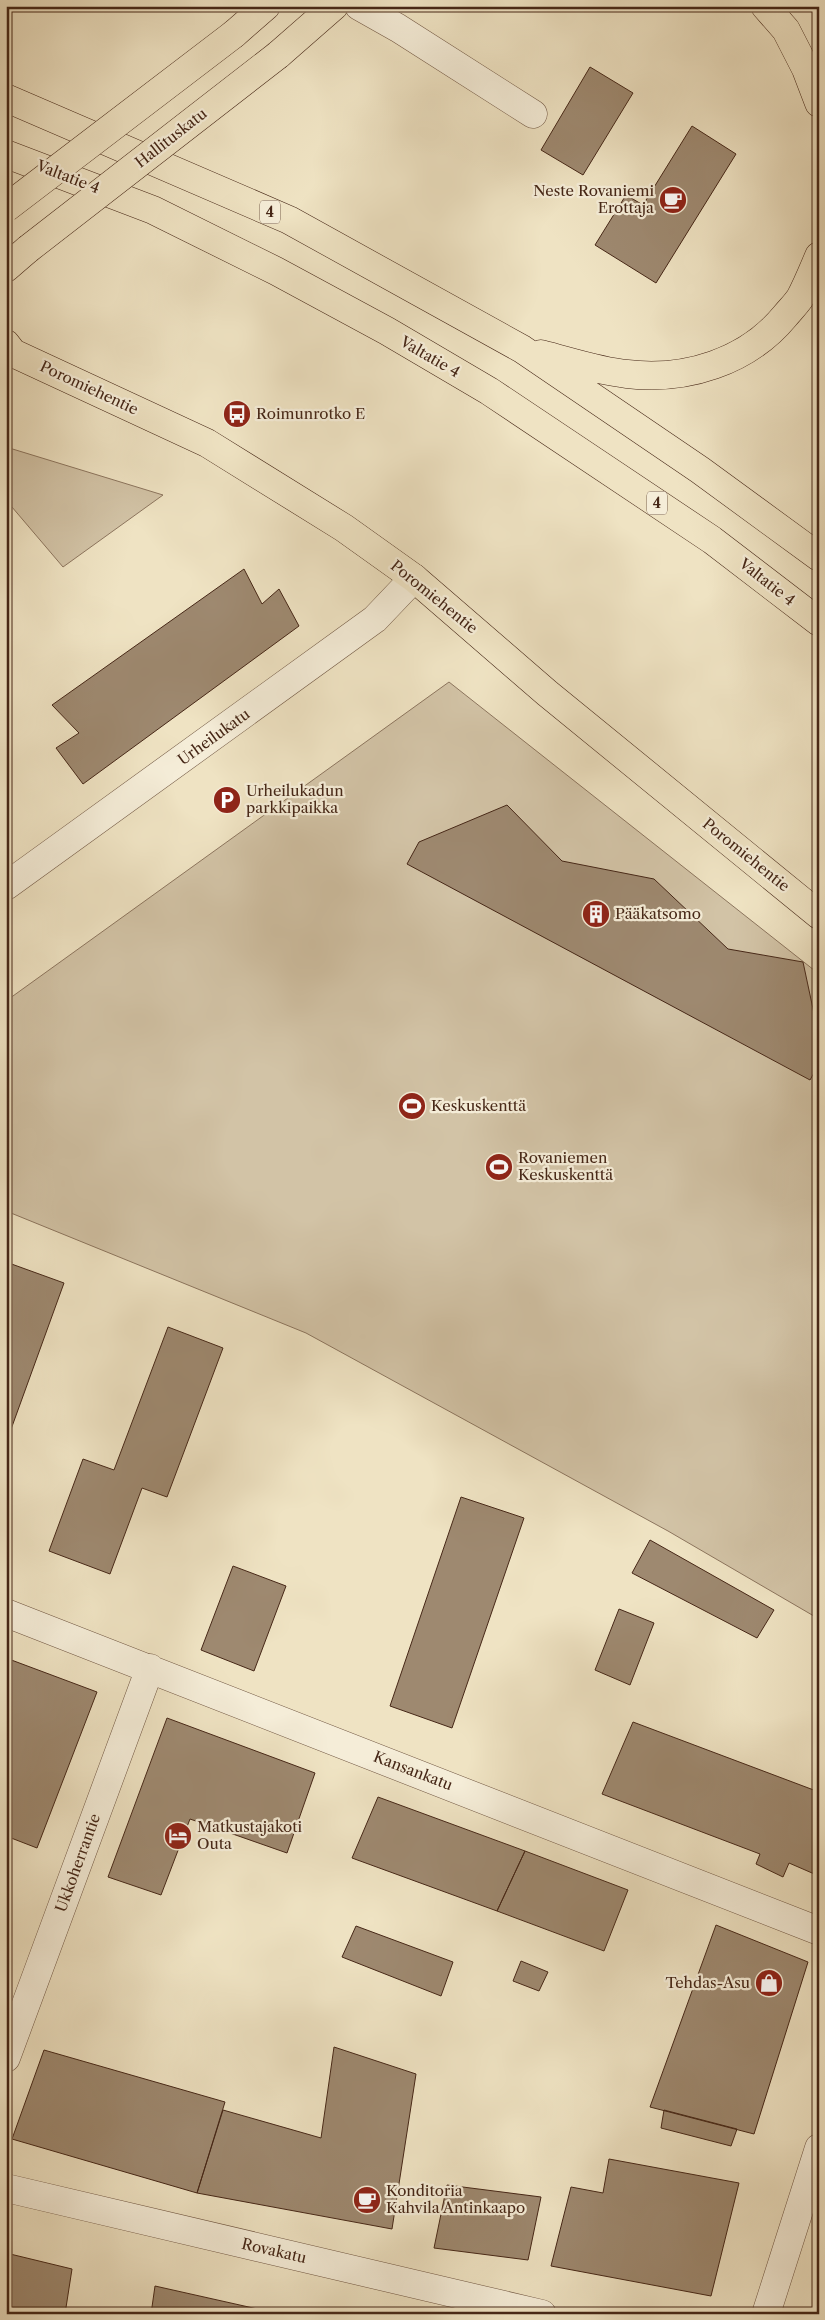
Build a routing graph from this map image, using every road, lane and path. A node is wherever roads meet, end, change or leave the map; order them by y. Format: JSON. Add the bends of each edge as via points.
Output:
{"nodes":[{"id":1,"x":266,"y":6,"type":"edge"},
{"id":2,"x":334,"y":6,"type":"edge"},
{"id":3,"x":359,"y":6,"type":"edge"},
{"id":4,"x":765,"y":6,"type":"edge"},
{"id":5,"x":6,"y":98,"type":"edge"},
{"id":6,"x":819,"y":103,"type":"edge"},
{"id":7,"x":533,"y":114,"type":"dead end"},
{"id":8,"x":6,"y":154,"type":"edge"},
{"id":9,"x":6,"y":208,"type":"edge"},
{"id":10,"x":819,"y":256,"type":"edge"},
{"id":11,"x":6,"y":268,"type":"edge"},
{"id":12,"x":6,"y":344,"type":"edge"},
{"id":13,"x":522,"y":349,"type":"junction"},
{"id":14,"x":819,"y":556,"type":"edge"},
{"id":15,"x":414,"y":578,"type":"junction"},
{"id":16,"x":819,"y":622,"type":"edge"},
{"id":17,"x":6,"y":886,"type":"edge"},
{"id":18,"x":819,"y":915,"type":"edge"},
{"id":19,"x":6,"y":1613,"type":"edge"},
{"id":20,"x":150,"y":1668,"type":"junction"},
{"id":21,"x":819,"y":1931,"type":"edge"},
{"id":22,"x":6,"y":2058,"type":"edge"},
{"id":23,"x":819,"y":2148,"type":"edge"},
{"id":24,"x":6,"y":2188,"type":"edge"},
{"id":25,"x":542,"y":2314,"type":"edge"},
{"id":26,"x":766,"y":2314,"type":"edge"}],
"edges":[{"from":1,"to":9,"type":"main road","bridge":true},
{"from":2,"to":11,"type":"main road","name":"Hallituskatu","bridge":true,"via":[[278,55]]},
{"from":3,"to":7,"type":"street"},
{"from":4,"to":6,"type":"main road","via":[[786,30],[806,68]]},
{"from":5,"to":13,"type":"main road","number":"4","via":[[289,220]]},
{"from":8,"to":16,"type":"main road","name":"Valtatie 4","number":"4","via":[[153,210],[387,331],[489,391],[712,540]]},
{"from":10,"to":13,"type":"main road","via":[[799,299],[772,331],[738,356],[703,370],[663,376],[626,374]]},
{"from":12,"to":15,"type":"main road","name":"Poromiehentie","via":[[13,353],[206,443],[344,528]]},
{"from":13,"to":14,"type":"main road","number":"4","via":[[700,470]]},
{"from":15,"to":17,"type":"street","name":"Urheilukatu","via":[[375,619]]},
{"from":15,"to":18,"type":"main road","name":"Poromiehentie","via":[[547,693]]},
{"from":19,"to":20,"type":"street","name":"Kansankatu"},
{"from":20,"to":21,"type":"street","name":"Kansankatu"},
{"from":20,"to":22,"type":"street","name":"Ukkoherrantie"},
{"from":23,"to":26,"type":"street"},
{"from":24,"to":25,"type":"street","name":"Rovakatu"}]}
